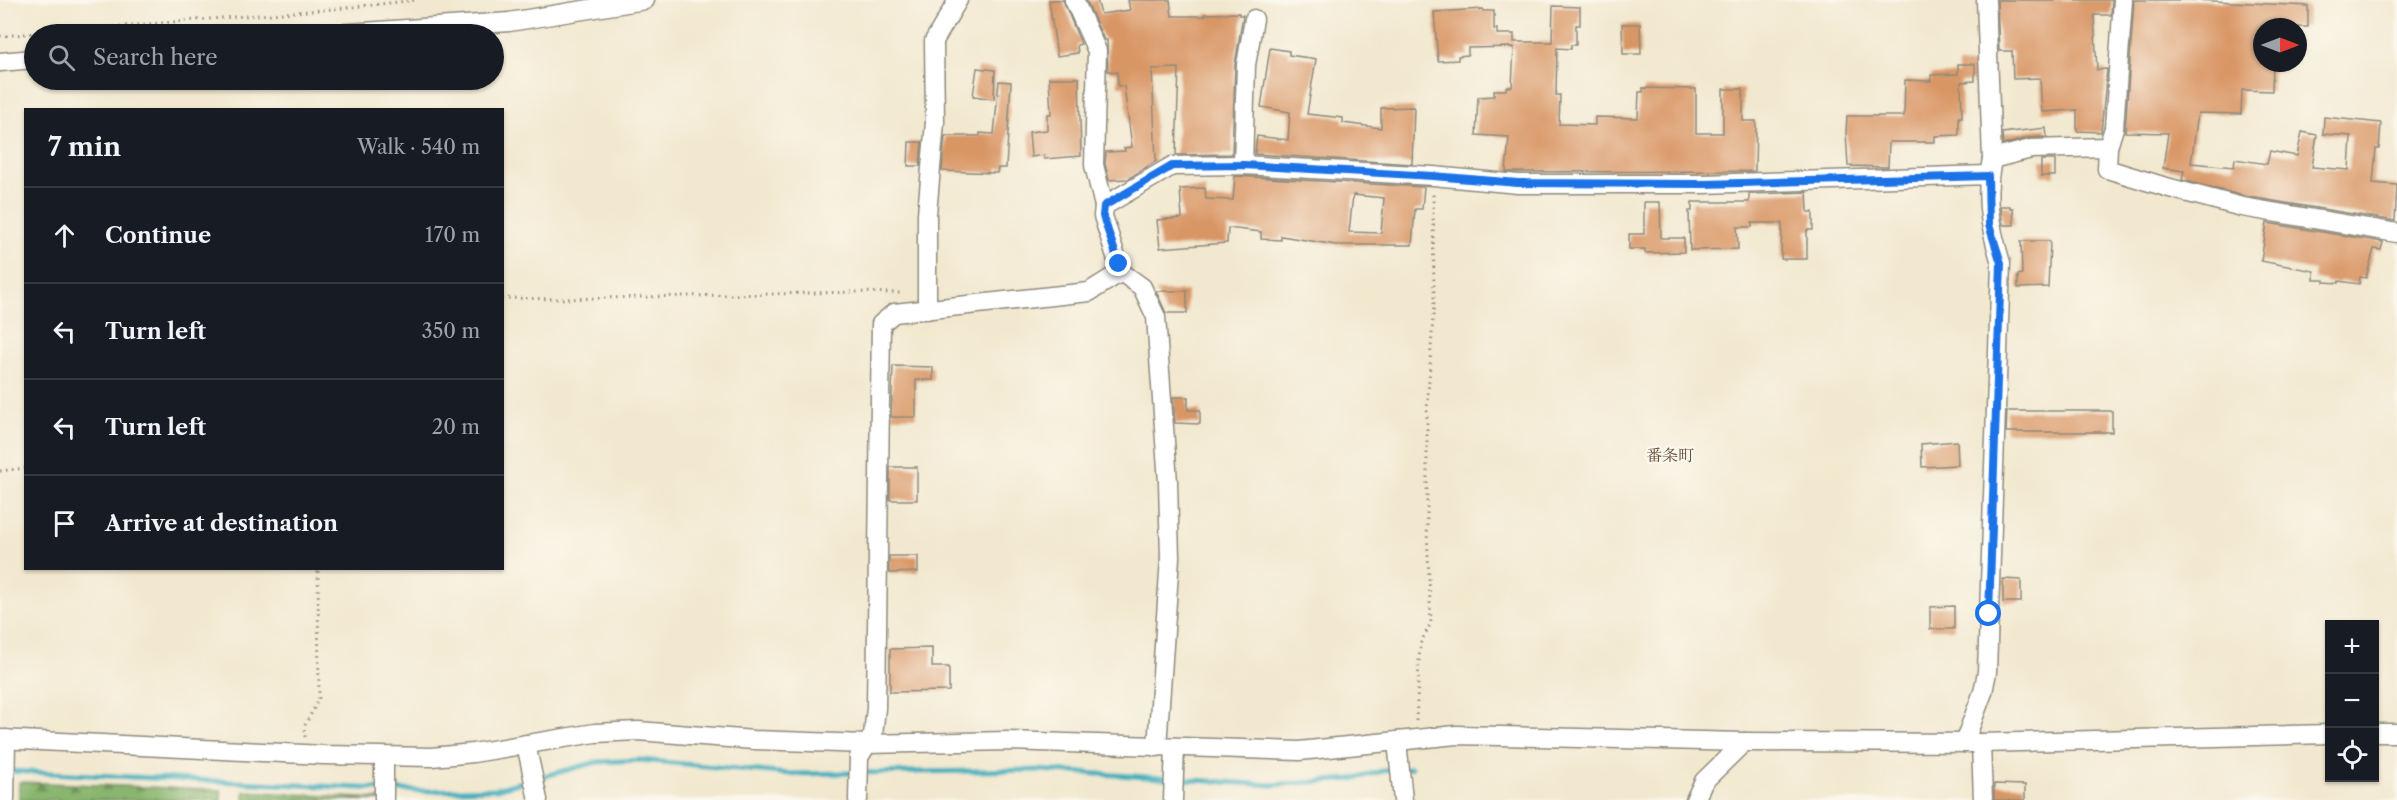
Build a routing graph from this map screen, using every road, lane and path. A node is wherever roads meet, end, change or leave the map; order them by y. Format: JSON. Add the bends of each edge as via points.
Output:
{"nodes":[{"id":1,"x":416,"y":0,"type":"edge"},
{"id":2,"x":645,"y":0,"type":"edge"},
{"id":3,"x":958,"y":0,"type":"edge"},
{"id":4,"x":1074,"y":0,"type":"edge"},
{"id":5,"x":1986,"y":0,"type":"edge"},
{"id":6,"x":2123,"y":0,"type":"edge"},
{"id":7,"x":1254,"y":19,"type":"dead end"},
{"id":8,"x":148,"y":24,"type":"edge"},
{"id":9,"x":480,"y":24,"type":"edge"},
{"id":10,"x":24,"y":34,"type":"edge"},
{"id":11,"x":0,"y":36,"type":"edge"},
{"id":12,"x":24,"y":60,"type":"edge"},
{"id":13,"x":0,"y":62,"type":"edge"},
{"id":14,"x":2108,"y":147,"type":"junction"},
{"id":15,"x":1243,"y":165,"type":"junction"},
{"id":16,"x":1990,"y":167,"type":"junction"},
{"id":17,"x":1433,"y":176,"type":"junction"},
{"id":18,"x":1104,"y":206,"type":"junction"},
{"id":19,"x":2397,"y":233,"type":"edge"},
{"id":20,"x":1121,"y":272,"type":"junction"},
{"id":21,"x":504,"y":298,"type":"edge"},
{"id":22,"x":927,"y":310,"type":"junction"},
{"id":23,"x":24,"y":468,"type":"edge"},
{"id":24,"x":0,"y":471,"type":"edge"},
{"id":25,"x":318,"y":570,"type":"edge"},
{"id":26,"x":2379,"y":733,"type":"edge"},
{"id":27,"x":2397,"y":733,"type":"edge"},
{"id":28,"x":2325,"y":734,"type":"edge"},
{"id":29,"x":1418,"y":738,"type":"junction"},
{"id":30,"x":3,"y":739,"type":"edge"},
{"id":31,"x":1397,"y":741,"type":"junction"},
{"id":32,"x":1744,"y":742,"type":"junction"},
{"id":33,"x":1972,"y":743,"type":"junction"},
{"id":34,"x":526,"y":744,"type":"junction"},
{"id":35,"x":866,"y":744,"type":"junction"},
{"id":36,"x":1157,"y":747,"type":"junction"},
{"id":37,"x":1175,"y":747,"type":"junction"},
{"id":38,"x":324,"y":755,"type":"junction"},
{"id":39,"x":384,"y":757,"type":"junction"},
{"id":40,"x":5,"y":800,"type":"edge"},
{"id":41,"x":384,"y":800,"type":"edge"},
{"id":42,"x":538,"y":800,"type":"edge"},
{"id":43,"x":858,"y":800,"type":"edge"},
{"id":44,"x":1173,"y":800,"type":"edge"},
{"id":45,"x":1403,"y":800,"type":"edge"},
{"id":46,"x":1695,"y":800,"type":"edge"},
{"id":47,"x":1983,"y":800,"type":"edge"}],
"edges":[{"from":1,"to":8,"type":"path"},
{"from":2,"to":9,"type":"street"},
{"from":3,"to":22,"type":"street","via":[[934,41],[935,122],[927,214]]},
{"from":4,"to":18,"type":"street","via":[[1097,51],[1094,165]]},
{"from":5,"to":16,"type":"street"},
{"from":6,"to":14,"type":"street","via":[[2114,128]]},
{"from":7,"to":15,"type":"street","via":[[1246,65]]},
{"from":10,"to":11,"type":"path"},
{"from":12,"to":13,"type":"street"},
{"from":14,"to":16,"type":"street","via":[[2031,149]]},
{"from":14,"to":19,"type":"street","via":[[2107,169],[2166,187],[2242,207]]},
{"from":15,"to":17,"type":"street"},
{"from":15,"to":18,"type":"street","via":[[1172,166]]},
{"from":16,"to":17,"type":"street","via":[[1704,184],[1518,183]]},
{"from":16,"to":33,"type":"street","via":[[1989,225],[2001,263],[1987,672]]},
{"from":17,"to":29,"type":"path","via":[[1434,303],[1427,410],[1431,623],[1420,644]]},
{"from":18,"to":20,"type":"street","via":[[1103,216]]},
{"from":20,"to":22,"type":"street","via":[[1089,292]]},
{"from":20,"to":36,"type":"street","via":[[1142,287],[1156,317],[1158,341],[1170,558]]},
{"from":21,"to":22,"type":"path","via":[[855,292],[910,294]]},
{"from":22,"to":35,"type":"street","via":[[894,313],[881,324],[876,708],[873,735]]},
{"from":23,"to":24,"type":"path"},
{"from":25,"to":38,"type":"path","via":[[319,699],[304,727],[304,737],[325,743]]},
{"from":26,"to":27,"type":"street"},
{"from":28,"to":33,"type":"street"},
{"from":29,"to":31,"type":"street"},
{"from":29,"to":32,"type":"street","via":[[1545,736]]},
{"from":30,"to":38,"type":"street"},
{"from":30,"to":40,"type":"street"},
{"from":31,"to":37,"type":"street","via":[[1299,751]]},
{"from":31,"to":45,"type":"street"},
{"from":32,"to":33,"type":"street"},
{"from":32,"to":46,"type":"street","via":[[1704,781]]},
{"from":33,"to":47,"type":"street"},
{"from":34,"to":35,"type":"street","via":[[638,731]]},
{"from":34,"to":39,"type":"street","via":[[452,755]]},
{"from":34,"to":42,"type":"street"},
{"from":35,"to":36,"type":"street","via":[[1008,741]]},
{"from":35,"to":43,"type":"street","via":[[859,757]]},
{"from":36,"to":37,"type":"street"},
{"from":37,"to":44,"type":"street"},
{"from":38,"to":39,"type":"street"},
{"from":39,"to":41,"type":"street"}]}
